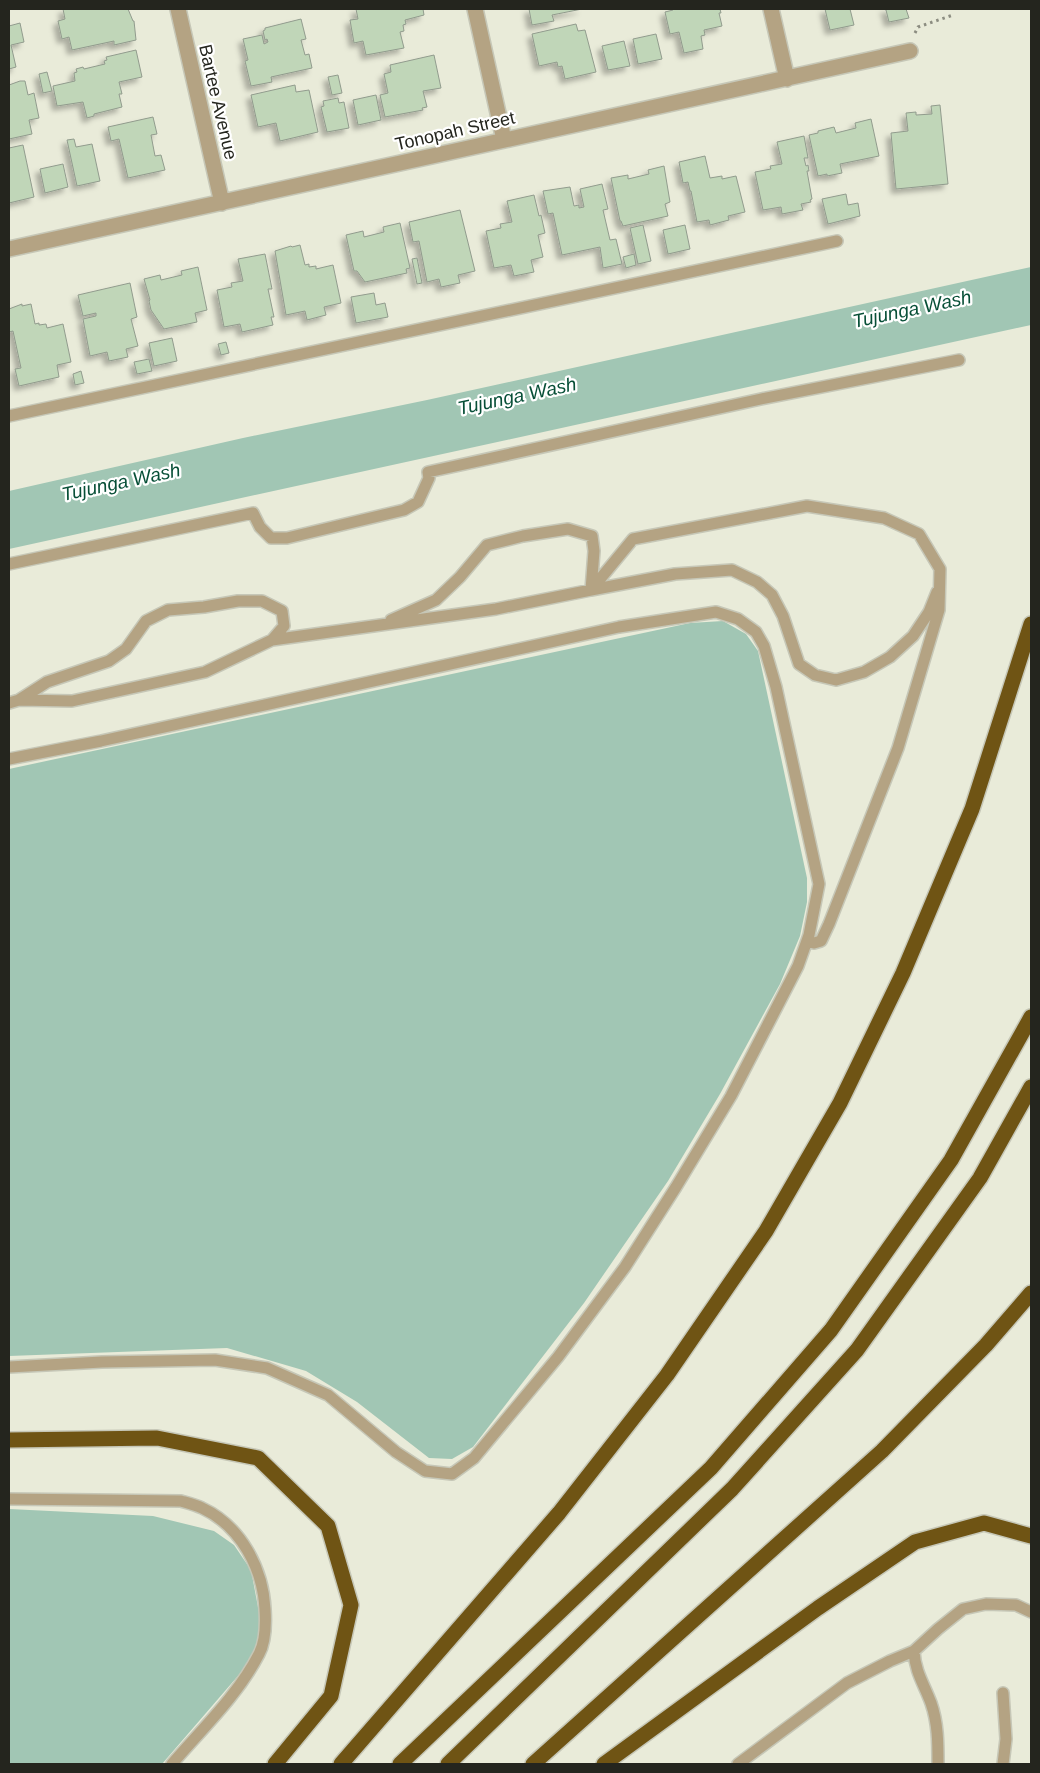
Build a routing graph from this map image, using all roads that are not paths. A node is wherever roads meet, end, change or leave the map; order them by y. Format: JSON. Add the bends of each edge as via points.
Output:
{"nodes":[{"id":1,"x":178,"y":9,"type":"edge"},
{"id":2,"x":475,"y":9,"type":"edge"},
{"id":3,"x":772,"y":9,"type":"edge"},
{"id":4,"x":910,"y":51,"type":"road end"},
{"id":5,"x":787,"y":79,"type":"junction"},
{"id":6,"x":504,"y":140,"type":"junction"},
{"id":7,"x":222,"y":203,"type":"junction"},
{"id":8,"x":837,"y":241,"type":"dead end"},
{"id":9,"x":9,"y":250,"type":"edge"},
{"id":10,"x":959,"y":360,"type":"dead end"},
{"id":11,"x":9,"y":416,"type":"edge"},
{"id":12,"x":9,"y":564,"type":"edge"},
{"id":13,"x":940,"y":586,"type":"junction"},
{"id":14,"x":591,"y":590,"type":"junction"},
{"id":15,"x":1031,"y":624,"type":"edge"},
{"id":16,"x":378,"y":626,"type":"junction"},
{"id":17,"x":272,"y":640,"type":"junction"},
{"id":18,"x":14,"y":702,"type":"edge"},
{"id":19,"x":9,"y":759,"type":"edge"},
{"id":20,"x":808,"y":941,"type":"junction"},
{"id":21,"x":1031,"y":1017,"type":"edge"},
{"id":22,"x":1031,"y":1087,"type":"edge"},
{"id":23,"x":1031,"y":1293,"type":"edge"},
{"id":24,"x":9,"y":1367,"type":"edge"},
{"id":25,"x":9,"y":1440,"type":"edge"},
{"id":26,"x":9,"y":1499,"type":"edge"},
{"id":27,"x":1031,"y":1536,"type":"edge"},
{"id":28,"x":1031,"y":1612,"type":"edge"},
{"id":29,"x":914,"y":1651,"type":"junction"},
{"id":30,"x":1003,"y":1693,"type":"dead end"},
{"id":31,"x":172,"y":1764,"type":"edge"},
{"id":32,"x":275,"y":1764,"type":"edge"},
{"id":33,"x":341,"y":1764,"type":"edge"},
{"id":34,"x":400,"y":1764,"type":"edge"},
{"id":35,"x":448,"y":1764,"type":"edge"},
{"id":36,"x":533,"y":1764,"type":"edge"},
{"id":37,"x":604,"y":1764,"type":"edge"},
{"id":38,"x":738,"y":1764,"type":"edge"},
{"id":39,"x":938,"y":1764,"type":"edge"},
{"id":40,"x":1003,"y":1764,"type":"edge"}],
"edges":[{"from":1,"to":7,"type":"street","name":"Bartee Avenue"},
{"from":2,"to":6,"type":"street"},
{"from":3,"to":5,"type":"street"},
{"from":4,"to":5,"type":"street","name":"Tonopah Street"},
{"from":5,"to":6,"type":"street","name":"Tonopah Street"},
{"from":6,"to":7,"type":"street","name":"Tonopah Street"},
{"from":7,"to":9,"type":"street","name":"Tonopah Street"},
{"from":8,"to":11,"type":"lane"},
{"from":10,"to":12,"type":"lane","via":[[752,401],[428,472],[429,478],[418,502],[404,510],[287,538],[271,538],[253,513]]},
{"from":13,"to":14,"type":"lane","via":[[940,569],[919,534],[884,518],[808,506],[633,538]]},
{"from":13,"to":14,"type":"lane","via":[[929,612],[913,636],[890,657],[864,672],[836,680],[815,675],[799,664],[772,595],[757,582],[732,570],[675,574]]},
{"from":13,"to":20,"type":"lane","via":[[939,610],[898,748],[829,924],[820,941]]},
{"from":14,"to":16,"type":"lane","via":[[496,609]]},
{"from":14,"to":16,"type":"lane","via":[[592,536],[568,529],[523,536],[487,545],[436,600]]},
{"from":15,"to":33,"type":"highway","via":[[972,809],[903,973],[840,1103],[766,1231],[668,1375],[559,1513]]},
{"from":16,"to":17,"type":"lane"},
{"from":17,"to":18,"type":"lane","via":[[205,672],[72,701]]},
{"from":17,"to":18,"type":"lane","via":[[284,626],[282,611],[262,601],[238,600],[168,610],[146,621],[126,649],[109,661],[47,682]]},
{"from":19,"to":20,"type":"lane","via":[[619,628],[716,612],[738,619],[756,632],[764,646],[776,687],[818,884]]},
{"from":20,"to":24,"type":"lane","via":[[795,973],[731,1096],[625,1267],[516,1408],[474,1458],[452,1474],[425,1471],[396,1452],[328,1395],[267,1368],[215,1360]]},
{"from":21,"to":34,"type":"highway","via":[[952,1160],[831,1330],[711,1468]]},
{"from":22,"to":35,"type":"highway","via":[[980,1178],[857,1350],[732,1489]]},
{"from":23,"to":36,"type":"highway","via":[[986,1345],[882,1451]]},
{"from":25,"to":32,"type":"highway","via":[[157,1438],[258,1458],[328,1526],[351,1606],[349,1615],[330,1696]]},
{"from":26,"to":31,"type":"lane","via":[[181,1501],[202,1508],[223,1521],[250,1555],[265,1597],[266,1627],[260,1652],[234,1692]]},
{"from":27,"to":37,"type":"highway","via":[[984,1523],[915,1542],[818,1608]]},
{"from":28,"to":29,"type":"lane","via":[[1016,1605],[986,1604],[963,1609]]},
{"from":29,"to":38,"type":"lane","via":[[848,1683]]},
{"from":29,"to":39,"type":"lane","via":[[914,1665],[937,1724]]},
{"from":30,"to":40,"type":"lane","via":[[1006,1739]]}]}
